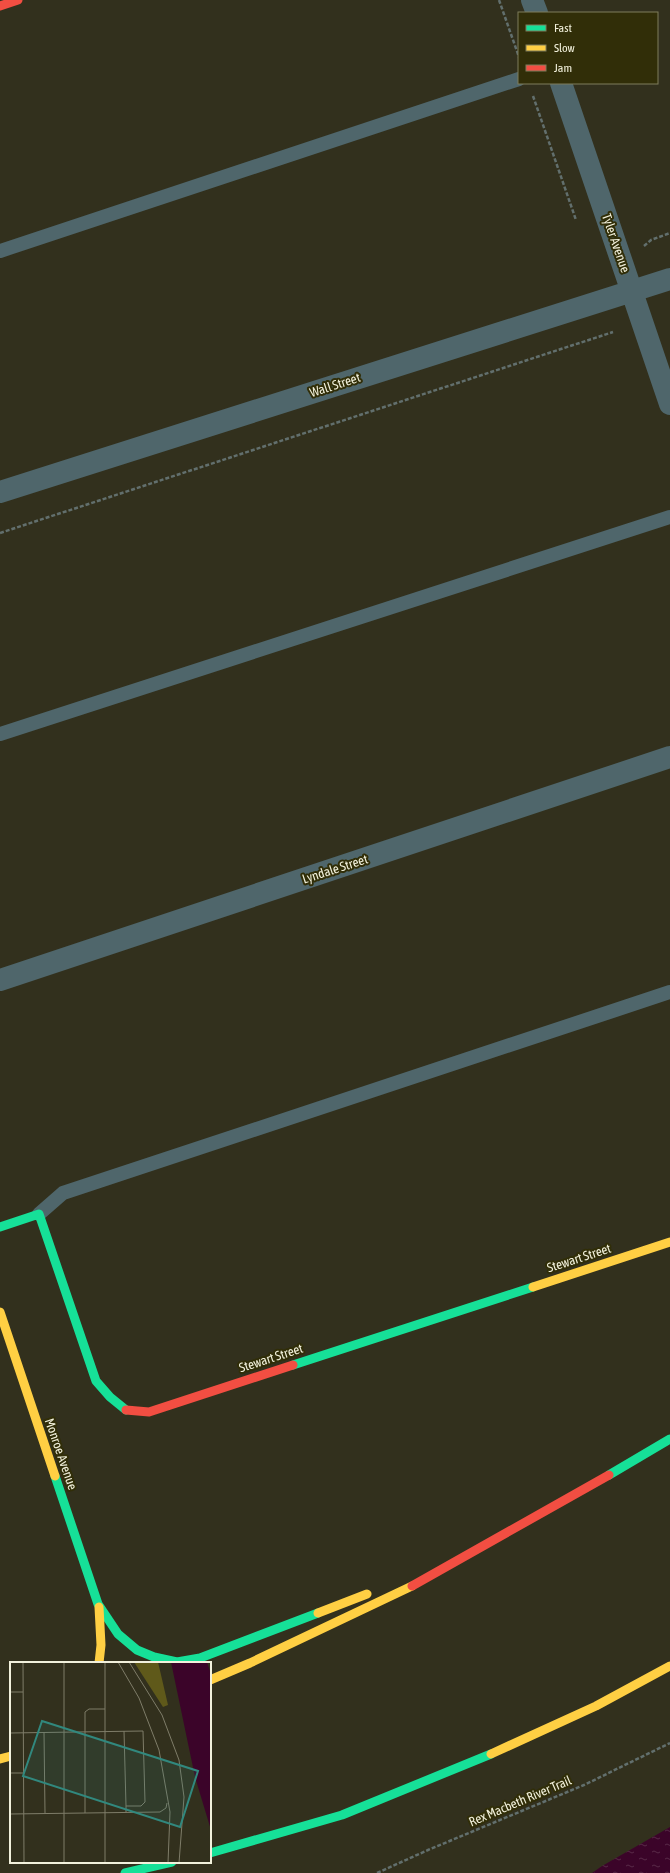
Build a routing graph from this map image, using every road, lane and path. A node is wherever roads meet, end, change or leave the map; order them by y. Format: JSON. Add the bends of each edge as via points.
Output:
{"nodes":[{"id":1,"x":18,"y":0,"type":"edge"},
{"id":2,"x":499,"y":0,"type":"edge"},
{"id":3,"x":532,"y":0,"type":"edge"},
{"id":4,"x":0,"y":6,"type":"edge"},
{"id":5,"x":537,"y":12,"type":"edge"},
{"id":6,"x":518,"y":55,"type":"edge"},
{"id":7,"x":518,"y":79,"type":"edge"},
{"id":8,"x":561,"y":84,"type":"edge"},
{"id":9,"x":531,"y":90,"type":"dead end"},
{"id":10,"x":577,"y":221,"type":"dead end"},
{"id":11,"x":0,"y":251,"type":"edge"},
{"id":12,"x":670,"y":279,"type":"edge"},
{"id":13,"x":632,"y":291,"type":"junction"},
{"id":14,"x":613,"y":332,"type":"dead end"},
{"id":15,"x":670,"y":404,"type":"edge"},
{"id":16,"x":0,"y":492,"type":"edge"},
{"id":17,"x":670,"y":517,"type":"edge"},
{"id":18,"x":0,"y":533,"type":"edge"},
{"id":19,"x":0,"y":734,"type":"edge"},
{"id":20,"x":670,"y":757,"type":"edge"},
{"id":21,"x":0,"y":980,"type":"edge"},
{"id":22,"x":670,"y":992,"type":"edge"},
{"id":23,"x":39,"y":1214,"type":"junction"},
{"id":24,"x":0,"y":1228,"type":"edge"},
{"id":25,"x":670,"y":1242,"type":"edge"},
{"id":26,"x":0,"y":1312,"type":"edge"},
{"id":27,"x":670,"y":1439,"type":"edge"},
{"id":28,"x":463,"y":1558,"type":"junction"},
{"id":29,"x":396,"y":1583,"type":"dead end"},
{"id":30,"x":374,"y":1592,"type":"dead end"},
{"id":31,"x":98,"y":1604,"type":"junction"},
{"id":32,"x":99,"y":1662,"type":"edge"},
{"id":33,"x":670,"y":1666,"type":"edge"},
{"id":34,"x":211,"y":1680,"type":"edge"},
{"id":35,"x":670,"y":1744,"type":"edge"},
{"id":36,"x":211,"y":1853,"type":"edge"},
{"id":37,"x":168,"y":1863,"type":"edge"},
{"id":38,"x":125,"y":1873,"type":"edge"},
{"id":39,"x":377,"y":1873,"type":"edge"}],
"edges":[{"from":1,"to":4,"type":"main road"},
{"from":2,"to":6,"type":"path"},
{"from":3,"to":5,"type":"street"},
{"from":7,"to":11,"type":"lane"},
{"from":8,"to":13,"type":"street","name":"Tyler Avenue"},
{"from":9,"to":10,"type":"path"},
{"from":12,"to":13,"type":"street","name":"Wall Street"},
{"from":13,"to":15,"type":"street","name":"Tyler Avenue"},
{"from":13,"to":16,"type":"street","name":"Wall Street"},
{"from":14,"to":18,"type":"path"},
{"from":17,"to":19,"type":"lane"},
{"from":20,"to":21,"type":"street","name":"Lyndale Street"},
{"from":22,"to":23,"type":"lane","via":[[64,1193]]},
{"from":23,"to":24,"type":"main road"},
{"from":23,"to":25,"type":"main road","name":"Stewart Street","via":[[96,1381],[110,1397],[128,1411],[148,1412]]},
{"from":26,"to":31,"type":"main road","name":"Monroe Avenue"},
{"from":27,"to":28,"type":"main road"},
{"from":28,"to":29,"type":"main road"},
{"from":28,"to":34,"type":"main road","via":[[398,1594]]},
{"from":30,"to":31,"type":"main road","via":[[200,1658],[177,1662],[137,1650],[118,1634]]},
{"from":31,"to":32,"type":"main road","via":[[101,1645]]},
{"from":33,"to":36,"type":"main road","via":[[596,1706],[466,1765],[342,1815]]},
{"from":35,"to":39,"type":"path","name":"Rex Macbeth River Trail"},
{"from":37,"to":38,"type":"main road"}]}
